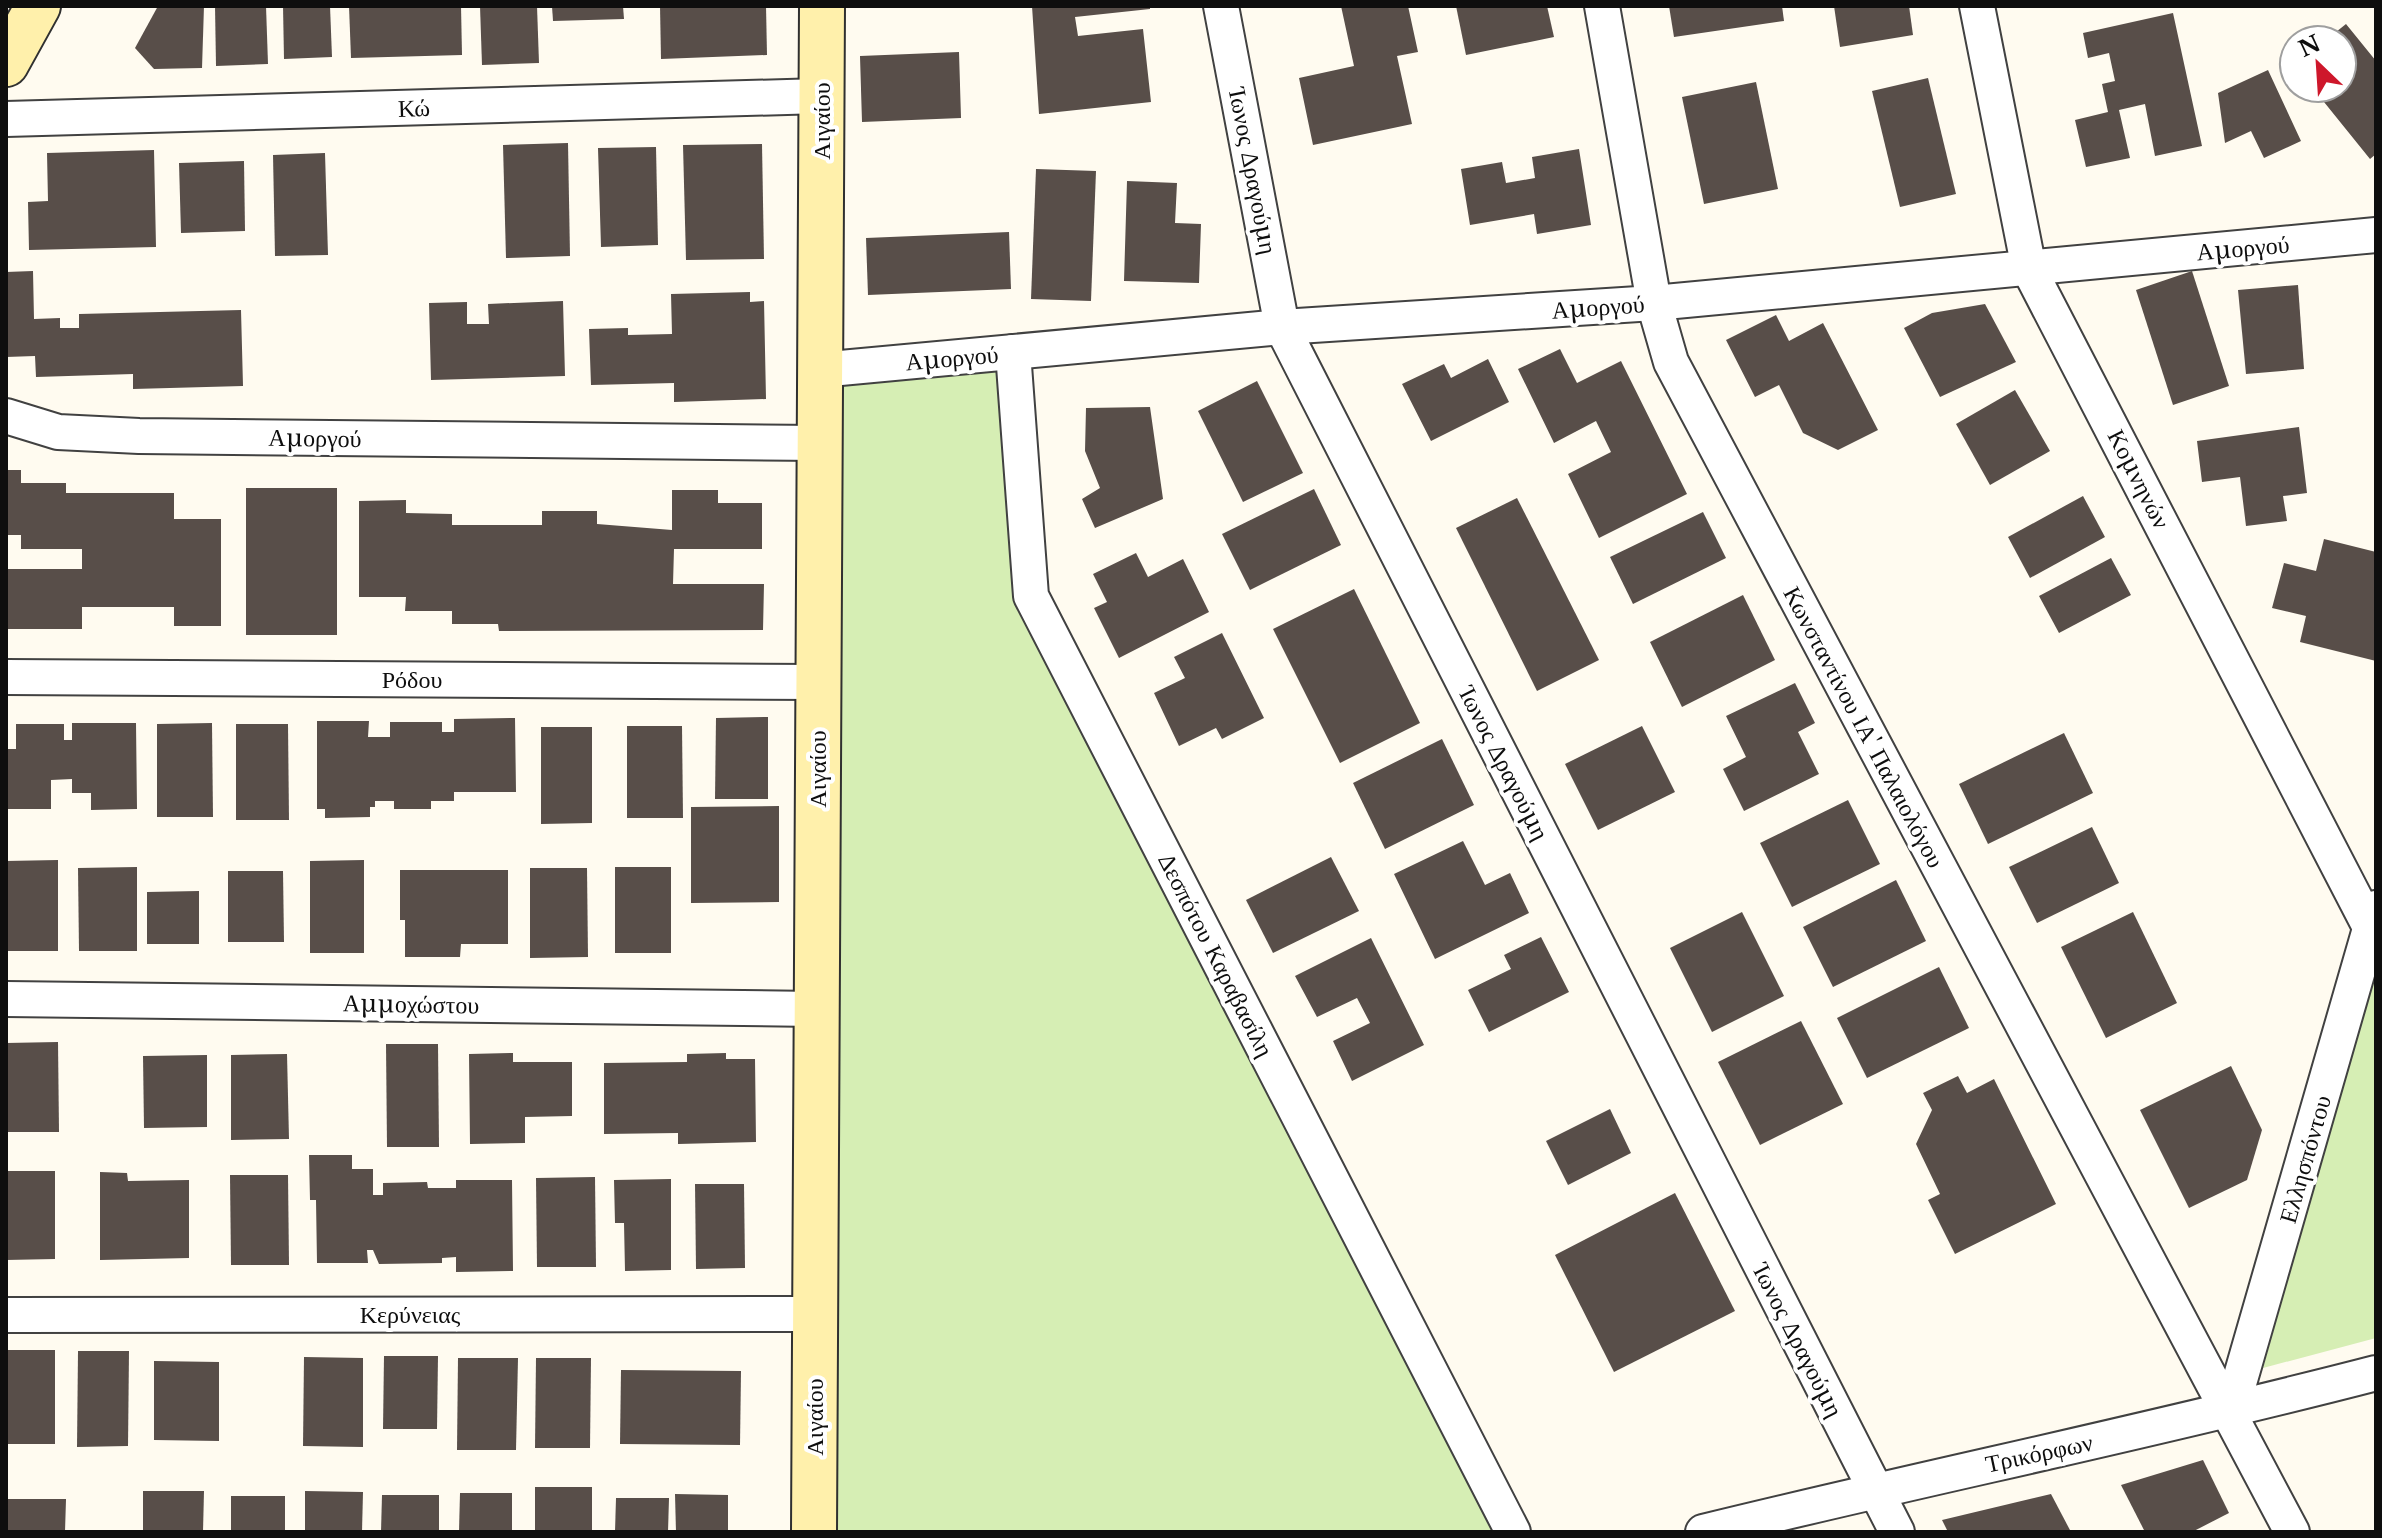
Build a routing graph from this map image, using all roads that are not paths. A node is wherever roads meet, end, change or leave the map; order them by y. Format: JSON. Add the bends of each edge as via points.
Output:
{"nodes":[{"id":1,"x":38,"y":6,"type":"edge"},
{"id":2,"x":822,"y":6,"type":"edge"},
{"id":3,"x":1221,"y":6,"type":"edge"},
{"id":4,"x":1602,"y":6,"type":"edge"},
{"id":5,"x":1977,"y":6,"type":"edge"},
{"id":6,"x":6,"y":64,"type":"edge"},
{"id":7,"x":821,"y":96,"type":"junction"},
{"id":8,"x":6,"y":119,"type":"edge"},
{"id":9,"x":2376,"y":235,"type":"edge"},
{"id":10,"x":2029,"y":269,"type":"junction"},
{"id":11,"x":1654,"y":303,"type":"junction"},
{"id":12,"x":1282,"y":327,"type":"junction"},
{"id":13,"x":1013,"y":352,"type":"junction"},
{"id":14,"x":819,"y":370,"type":"junction"},
{"id":15,"x":6,"y":416,"type":"edge"},
{"id":16,"x":819,"y":443,"type":"junction"},
{"id":17,"x":6,"y":677,"type":"edge"},
{"id":18,"x":818,"y":682,"type":"junction"},
{"id":19,"x":2373,"y":918,"type":"edge"},
{"id":20,"x":6,"y":999,"type":"edge"},
{"id":21,"x":816,"y":1009,"type":"junction"},
{"id":22,"x":815,"y":1314,"type":"junction"},
{"id":23,"x":6,"y":1315,"type":"edge"},
{"id":24,"x":2376,"y":1373,"type":"edge"},
{"id":25,"x":2231,"y":1411,"type":"junction"},
{"id":26,"x":1875,"y":1489,"type":"junction"},
{"id":27,"x":814,"y":1532,"type":"edge"},
{"id":28,"x":1513,"y":1532,"type":"edge"},
{"id":29,"x":1703,"y":1532,"type":"edge"},
{"id":30,"x":1897,"y":1532,"type":"edge"},
{"id":31,"x":2292,"y":1532,"type":"edge"}],
"edges":[{"from":1,"to":6,"type":"street"},
{"from":2,"to":7,"type":"street","name":"Αιγαίου"},
{"from":3,"to":12,"type":"street","name":"Ίωνος Δραγούμη"},
{"from":4,"to":11,"type":"street","name":"Κωνσταντίνου ΙΑ' Παλαιολόγου"},
{"from":5,"to":10,"type":"street","name":"Κοµνηνών"},
{"from":7,"to":8,"type":"street","name":"Κώ"},
{"from":7,"to":14,"type":"street","name":"Αιγαίου"},
{"from":9,"to":10,"type":"street","name":"Αμοργού"},
{"from":10,"to":11,"type":"street","name":"Αμοργού"},
{"from":10,"to":19,"type":"street","name":"Κοµνηνών"},
{"from":11,"to":12,"type":"street","name":"Αμοργού"},
{"from":11,"to":25,"type":"street","name":"Κωνσταντίνου ΙΑ' Παλαιολόγου","via":[[1671,362],[2191,1346]]},
{"from":12,"to":13,"type":"street","name":"Αμοργού"},
{"from":12,"to":26,"type":"street","name":"Ίωνος Δραγούμη"},
{"from":13,"to":14,"type":"street","name":"Αμοργού"},
{"from":13,"to":28,"type":"street","name":"Δεσπότου Καραβασίλη","via":[[1031,596]]},
{"from":14,"to":16,"type":"street","name":"Αιγαίου"},
{"from":15,"to":16,"type":"street","name":"Αμοργού","via":[[58,432],[139,436]]},
{"from":16,"to":18,"type":"street","name":"Αιγαίου"},
{"from":17,"to":18,"type":"street","name":"Ρόδου"},
{"from":18,"to":21,"type":"street","name":"Αιγαίου"},
{"from":19,"to":25,"type":"street","name":"Ελλησπόντου"},
{"from":20,"to":21,"type":"street","name":"Αμμοχώστου"},
{"from":21,"to":22,"type":"street","name":"Αιγαίου"},
{"from":22,"to":23,"type":"street","name":"Κερύνειας"},
{"from":22,"to":27,"type":"street","name":"Αιγαίου"},
{"from":24,"to":25,"type":"street","name":"Τρικόρφων"},
{"from":25,"to":26,"type":"street","name":"Τρικόρφων"},
{"from":25,"to":31,"type":"street","name":"Κωνσταντίνου ΙΑ' Παλαιολόγου"},
{"from":26,"to":29,"type":"street","name":"Τρικόρφων"},
{"from":26,"to":30,"type":"street","name":"Ίωνος Δραγούμη"}]}
